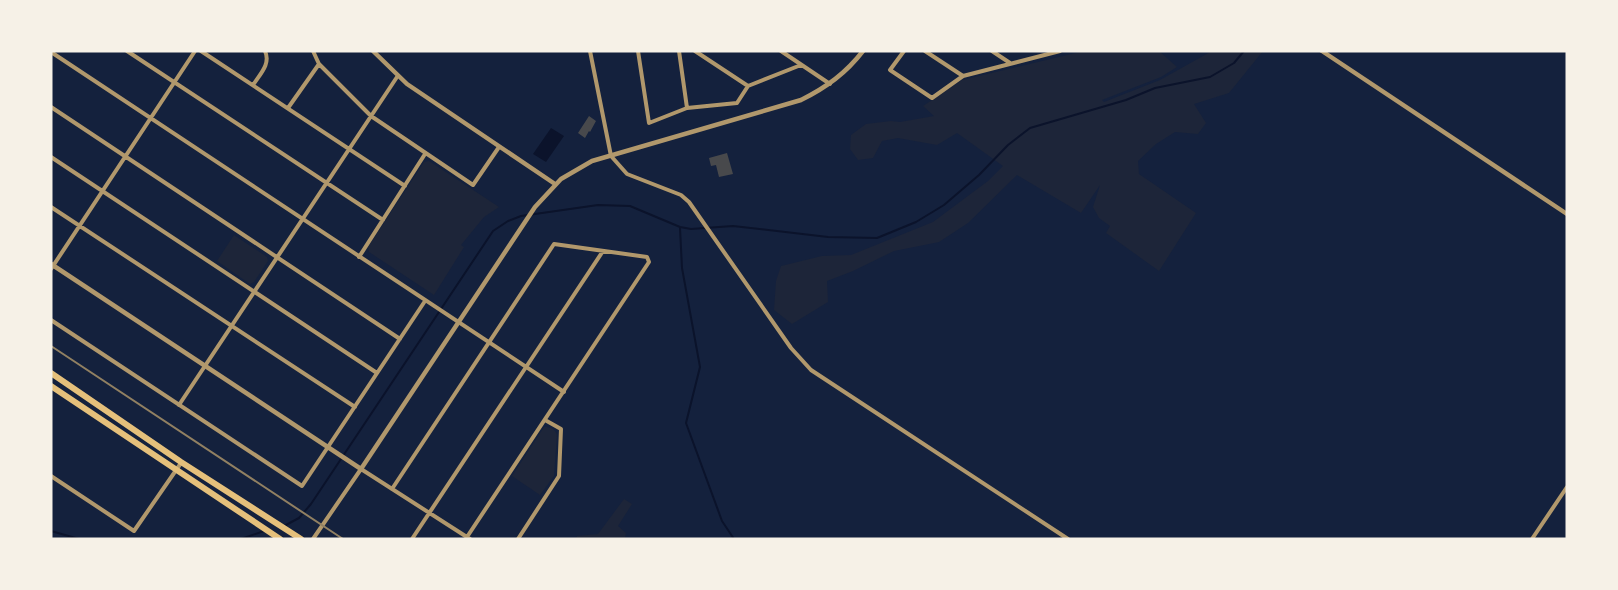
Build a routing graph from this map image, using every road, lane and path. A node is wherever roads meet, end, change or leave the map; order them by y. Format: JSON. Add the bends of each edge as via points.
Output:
{"nodes":[{"id":1,"x":127,"y":51,"type":"edge"},
{"id":2,"x":195,"y":51,"type":"edge"},
{"id":3,"x":201,"y":51,"type":"edge"},
{"id":4,"x":265,"y":51,"type":"edge"},
{"id":5,"x":313,"y":51,"type":"edge"},
{"id":6,"x":373,"y":51,"type":"edge"},
{"id":7,"x":590,"y":51,"type":"edge"},
{"id":8,"x":638,"y":51,"type":"edge"},
{"id":9,"x":679,"y":51,"type":"edge"},
{"id":10,"x":695,"y":51,"type":"edge"},
{"id":11,"x":781,"y":51,"type":"edge"},
{"id":12,"x":863,"y":51,"type":"edge"},
{"id":13,"x":904,"y":51,"type":"edge"},
{"id":14,"x":925,"y":51,"type":"edge"},
{"id":15,"x":992,"y":51,"type":"edge"},
{"id":16,"x":1060,"y":51,"type":"edge"},
{"id":17,"x":1322,"y":51,"type":"edge"},
{"id":18,"x":51,"y":52,"type":"edge"},
{"id":19,"x":1010,"y":63,"type":"junction"},
{"id":20,"x":320,"y":64,"type":"junction"},
{"id":21,"x":801,"y":65,"type":"junction"},
{"id":22,"x":397,"y":76,"type":"junction"},
{"id":23,"x":963,"y":76,"type":"junction"},
{"id":24,"x":174,"y":82,"type":"junction"},
{"id":25,"x":831,"y":84,"type":"junction"},
{"id":26,"x":253,"y":85,"type":"junction"},
{"id":27,"x":748,"y":86,"type":"junction"},
{"id":28,"x":51,"y":108,"type":"edge"},
{"id":29,"x":288,"y":108,"type":"junction"},
{"id":30,"x":687,"y":108,"type":"junction"},
{"id":31,"x":371,"y":116,"type":"junction"},
{"id":32,"x":150,"y":118,"type":"junction"},
{"id":33,"x":499,"y":147,"type":"junction"},
{"id":34,"x":350,"y":149,"type":"junction"},
{"id":35,"x":425,"y":154,"type":"junction"},
{"id":36,"x":610,"y":156,"type":"junction"},
{"id":37,"x":51,"y":157,"type":"edge"},
{"id":38,"x":125,"y":157,"type":"junction"},
{"id":39,"x":327,"y":183,"type":"junction"},
{"id":40,"x":555,"y":184,"type":"junction"},
{"id":41,"x":405,"y":186,"type":"junction"},
{"id":42,"x":102,"y":191,"type":"junction"},
{"id":43,"x":51,"y":207,"type":"edge"},
{"id":44,"x":1567,"y":214,"type":"edge"},
{"id":45,"x":303,"y":220,"type":"junction"},
{"id":46,"x":383,"y":220,"type":"junction"},
{"id":47,"x":79,"y":226,"type":"junction"},
{"id":48,"x":603,"y":251,"type":"junction"},
{"id":49,"x":359,"y":257,"type":"junction"},
{"id":50,"x":278,"y":258,"type":"junction"},
{"id":51,"x":52,"y":266,"type":"edge"},
{"id":52,"x":255,"y":292,"type":"junction"},
{"id":53,"x":425,"y":301,"type":"junction"},
{"id":54,"x":51,"y":320,"type":"edge"},
{"id":55,"x":459,"y":323,"type":"junction"},
{"id":56,"x":232,"y":326,"type":"junction"},
{"id":57,"x":400,"y":339,"type":"junction"},
{"id":58,"x":488,"y":342,"type":"junction"},
{"id":59,"x":205,"y":366,"type":"junction"},
{"id":60,"x":526,"y":367,"type":"junction"},
{"id":61,"x":51,"y":373,"type":"edge"},
{"id":62,"x":377,"y":374,"type":"junction"},
{"id":63,"x":51,"y":386,"type":"edge"},
{"id":64,"x":564,"y":392,"type":"junction"},
{"id":65,"x":179,"y":405,"type":"junction"},
{"id":66,"x":355,"y":407,"type":"junction"},
{"id":67,"x":545,"y":420,"type":"junction"},
{"id":68,"x":328,"y":448,"type":"junction"},
{"id":69,"x":181,"y":462,"type":"junction"},
{"id":70,"x":362,"y":469,"type":"junction"},
{"id":71,"x":177,"y":470,"type":"junction"},
{"id":72,"x":51,"y":476,"type":"edge"},
{"id":73,"x":1567,"y":487,"type":"edge"},
{"id":74,"x":392,"y":489,"type":"junction"},
{"id":75,"x":429,"y":512,"type":"junction"},
{"id":76,"x":469,"y":538,"type":"edge"},
{"id":77,"x":280,"y":539,"type":"edge"},
{"id":78,"x":301,"y":539,"type":"edge"},
{"id":79,"x":313,"y":539,"type":"edge"},
{"id":80,"x":412,"y":539,"type":"edge"},
{"id":81,"x":518,"y":539,"type":"edge"},
{"id":82,"x":1068,"y":539,"type":"edge"},
{"id":83,"x":1533,"y":539,"type":"edge"}],
"edges":[{"from":1,"to":24,"type":"street"},
{"from":2,"to":24,"type":"street"},
{"from":3,"to":26,"type":"street"},
{"from":4,"to":26,"type":"street","via":[[267,64]]},
{"from":5,"to":20,"type":"street"},
{"from":6,"to":22,"type":"street"},
{"from":7,"to":36,"type":"street"},
{"from":8,"to":30,"type":"street","via":[[649,123]]},
{"from":9,"to":30,"type":"street"},
{"from":10,"to":27,"type":"street"},
{"from":11,"to":21,"type":"street"},
{"from":12,"to":25,"type":"street"},
{"from":13,"to":23,"type":"street","via":[[890,70],[932,98]]},
{"from":14,"to":23,"type":"street"},
{"from":15,"to":19,"type":"street"},
{"from":16,"to":19,"type":"street"},
{"from":17,"to":44,"type":"street"},
{"from":18,"to":32,"type":"street"},
{"from":19,"to":23,"type":"street"},
{"from":20,"to":29,"type":"street"},
{"from":20,"to":31,"type":"street"},
{"from":21,"to":25,"type":"street"},
{"from":21,"to":27,"type":"street"},
{"from":22,"to":31,"type":"street"},
{"from":22,"to":33,"type":"street"},
{"from":24,"to":32,"type":"street"},
{"from":24,"to":39,"type":"street"},
{"from":25,"to":36,"type":"street","via":[[801,100]]},
{"from":26,"to":29,"type":"street"},
{"from":27,"to":30,"type":"street","via":[[737,104]]},
{"from":28,"to":38,"type":"street"},
{"from":29,"to":34,"type":"street"},
{"from":31,"to":34,"type":"street"},
{"from":31,"to":35,"type":"street"},
{"from":32,"to":38,"type":"street"},
{"from":32,"to":45,"type":"street"},
{"from":33,"to":35,"type":"street","via":[[473,185]]},
{"from":33,"to":40,"type":"street"},
{"from":34,"to":39,"type":"street"},
{"from":34,"to":41,"type":"street"},
{"from":35,"to":41,"type":"street"},
{"from":36,"to":40,"type":"street","via":[[576,169]]},
{"from":36,"to":82,"type":"street","via":[[627,174],[681,195],[689,202],[791,348],[811,370]]},
{"from":37,"to":42,"type":"street"},
{"from":38,"to":42,"type":"street"},
{"from":38,"to":50,"type":"street"},
{"from":39,"to":45,"type":"street"},
{"from":39,"to":46,"type":"street"},
{"from":40,"to":55,"type":"street","via":[[535,207]]},
{"from":41,"to":46,"type":"street"},
{"from":42,"to":47,"type":"street"},
{"from":42,"to":52,"type":"street"},
{"from":43,"to":47,"type":"street"},
{"from":45,"to":49,"type":"street"},
{"from":45,"to":50,"type":"street"},
{"from":46,"to":49,"type":"street"},
{"from":47,"to":51,"type":"street"},
{"from":47,"to":56,"type":"street"},
{"from":48,"to":58,"type":"street","via":[[554,244]]},
{"from":48,"to":60,"type":"street"},
{"from":48,"to":64,"type":"street","via":[[647,257],[650,262]]},
{"from":49,"to":53,"type":"street"},
{"from":50,"to":52,"type":"street"},
{"from":50,"to":57,"type":"street"},
{"from":51,"to":59,"type":"street"},
{"from":52,"to":56,"type":"street"},
{"from":52,"to":62,"type":"street"},
{"from":53,"to":55,"type":"street"},
{"from":53,"to":57,"type":"street"},
{"from":54,"to":65,"type":"street"},
{"from":55,"to":58,"type":"street"},
{"from":55,"to":70,"type":"street"},
{"from":56,"to":59,"type":"street"},
{"from":56,"to":66,"type":"street"},
{"from":57,"to":62,"type":"street"},
{"from":58,"to":60,"type":"street"},
{"from":58,"to":74,"type":"street"},
{"from":59,"to":65,"type":"street"},
{"from":59,"to":68,"type":"street"},
{"from":60,"to":64,"type":"street"},
{"from":60,"to":75,"type":"street"},
{"from":61,"to":69,"type":"highway"},
{"from":62,"to":66,"type":"street"},
{"from":63,"to":71,"type":"highway"},
{"from":64,"to":67,"type":"street"},
{"from":65,"to":68,"type":"street","via":[[302,486]]},
{"from":66,"to":68,"type":"street"},
{"from":67,"to":76,"type":"street"},
{"from":67,"to":81,"type":"street","via":[[561,429],[559,476]]},
{"from":68,"to":70,"type":"street"},
{"from":69,"to":71,"type":"street"},
{"from":69,"to":78,"type":"highway"},
{"from":70,"to":74,"type":"street"},
{"from":70,"to":79,"type":"street"},
{"from":71,"to":72,"type":"street","via":[[134,531]]},
{"from":71,"to":77,"type":"highway"},
{"from":73,"to":83,"type":"street"},
{"from":74,"to":75,"type":"street"},
{"from":75,"to":76,"type":"street"},
{"from":75,"to":80,"type":"street"}]}
